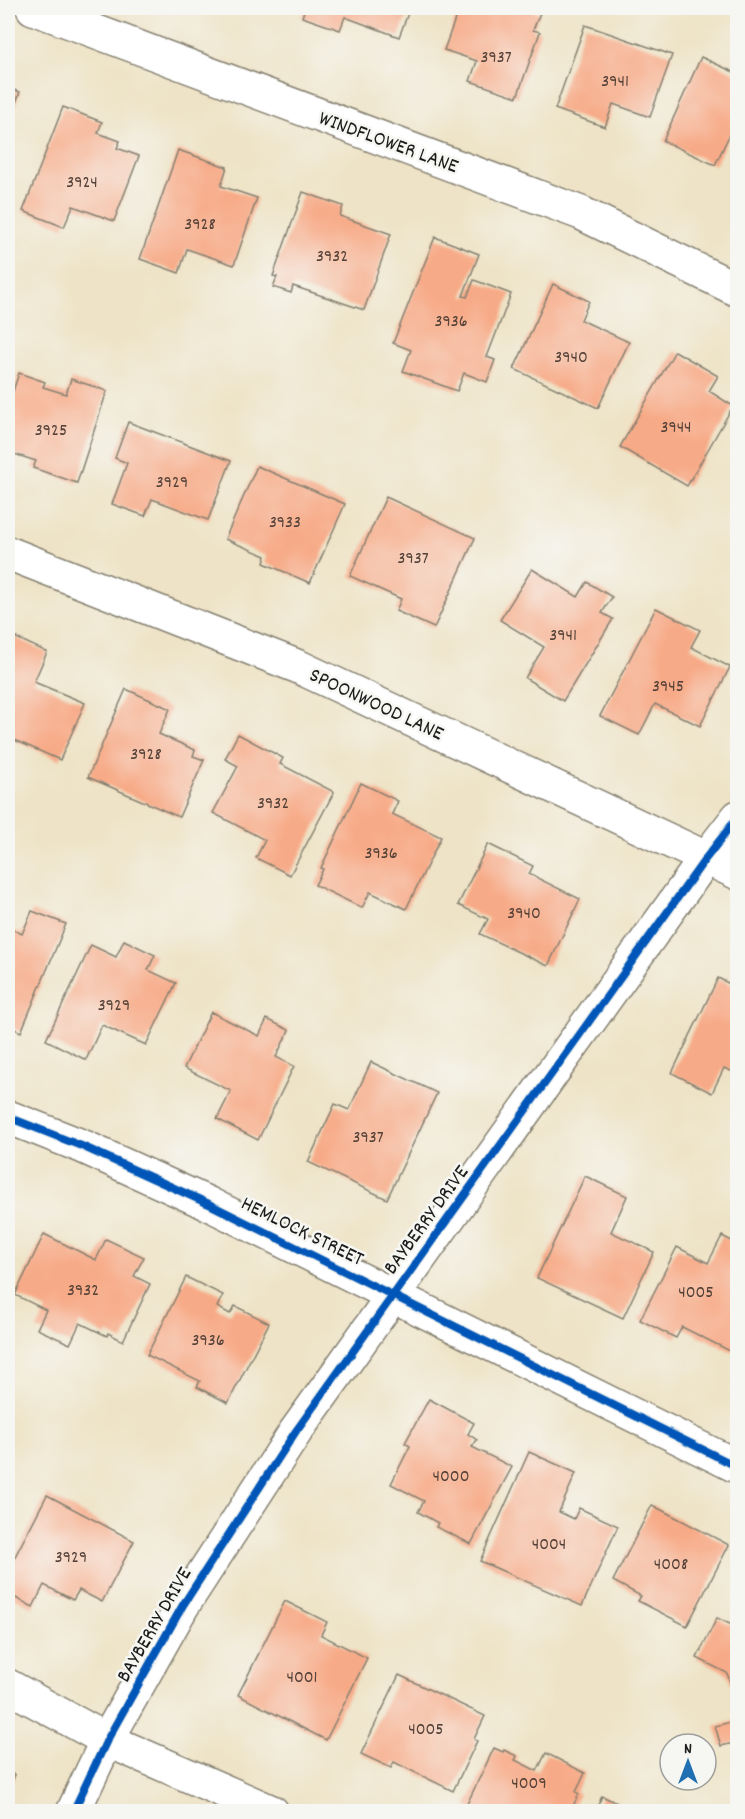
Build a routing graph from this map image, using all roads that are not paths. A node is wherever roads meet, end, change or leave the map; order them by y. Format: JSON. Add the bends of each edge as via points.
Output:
{"nodes":[{"id":1,"x":33,"y":8,"type":"edge"},
{"id":2,"x":738,"y":291,"type":"edge"},
{"id":3,"x":8,"y":553,"type":"edge"},
{"id":4,"x":738,"y":817,"type":"edge"},
{"id":5,"x":706,"y":858,"type":"junction"},
{"id":6,"x":738,"y":873,"type":"edge"},
{"id":7,"x":8,"y":1117,"type":"edge"},
{"id":8,"x":393,"y":1295,"type":"junction"},
{"id":9,"x":738,"y":1467,"type":"edge"},
{"id":10,"x":8,"y":1686,"type":"edge"},
{"id":11,"x":107,"y":1740,"type":"junction"},
{"id":12,"x":74,"y":1812,"type":"edge"},
{"id":13,"x":272,"y":1812,"type":"edge"}],
"edges":[{"from":1,"to":2,"type":"street","name":"WINDFLOWER LANE","via":[[581,213]]},
{"from":3,"to":5,"type":"street","name":"SPOONWOOD LANE","via":[[299,668]]},
{"from":4,"to":5,"type":"street","name":"BAYBERRY DRIVE"},
{"from":5,"to":6,"type":"street","name":"SPOONWOOD LANE"},
{"from":5,"to":8,"type":"street","name":"BAYBERRY DRIVE"},
{"from":7,"to":8,"type":"street","name":"HEMLOCK STREET","via":[[199,1200]]},
{"from":8,"to":9,"type":"street","name":"HEMLOCK STREET"},
{"from":8,"to":11,"type":"street","name":"BAYBERRY DRIVE","via":[[251,1499],[183,1605]]},
{"from":10,"to":11,"type":"street"},
{"from":11,"to":12,"type":"street","name":"BAYBERRY DRIVE"},
{"from":11,"to":13,"type":"street"}]}
